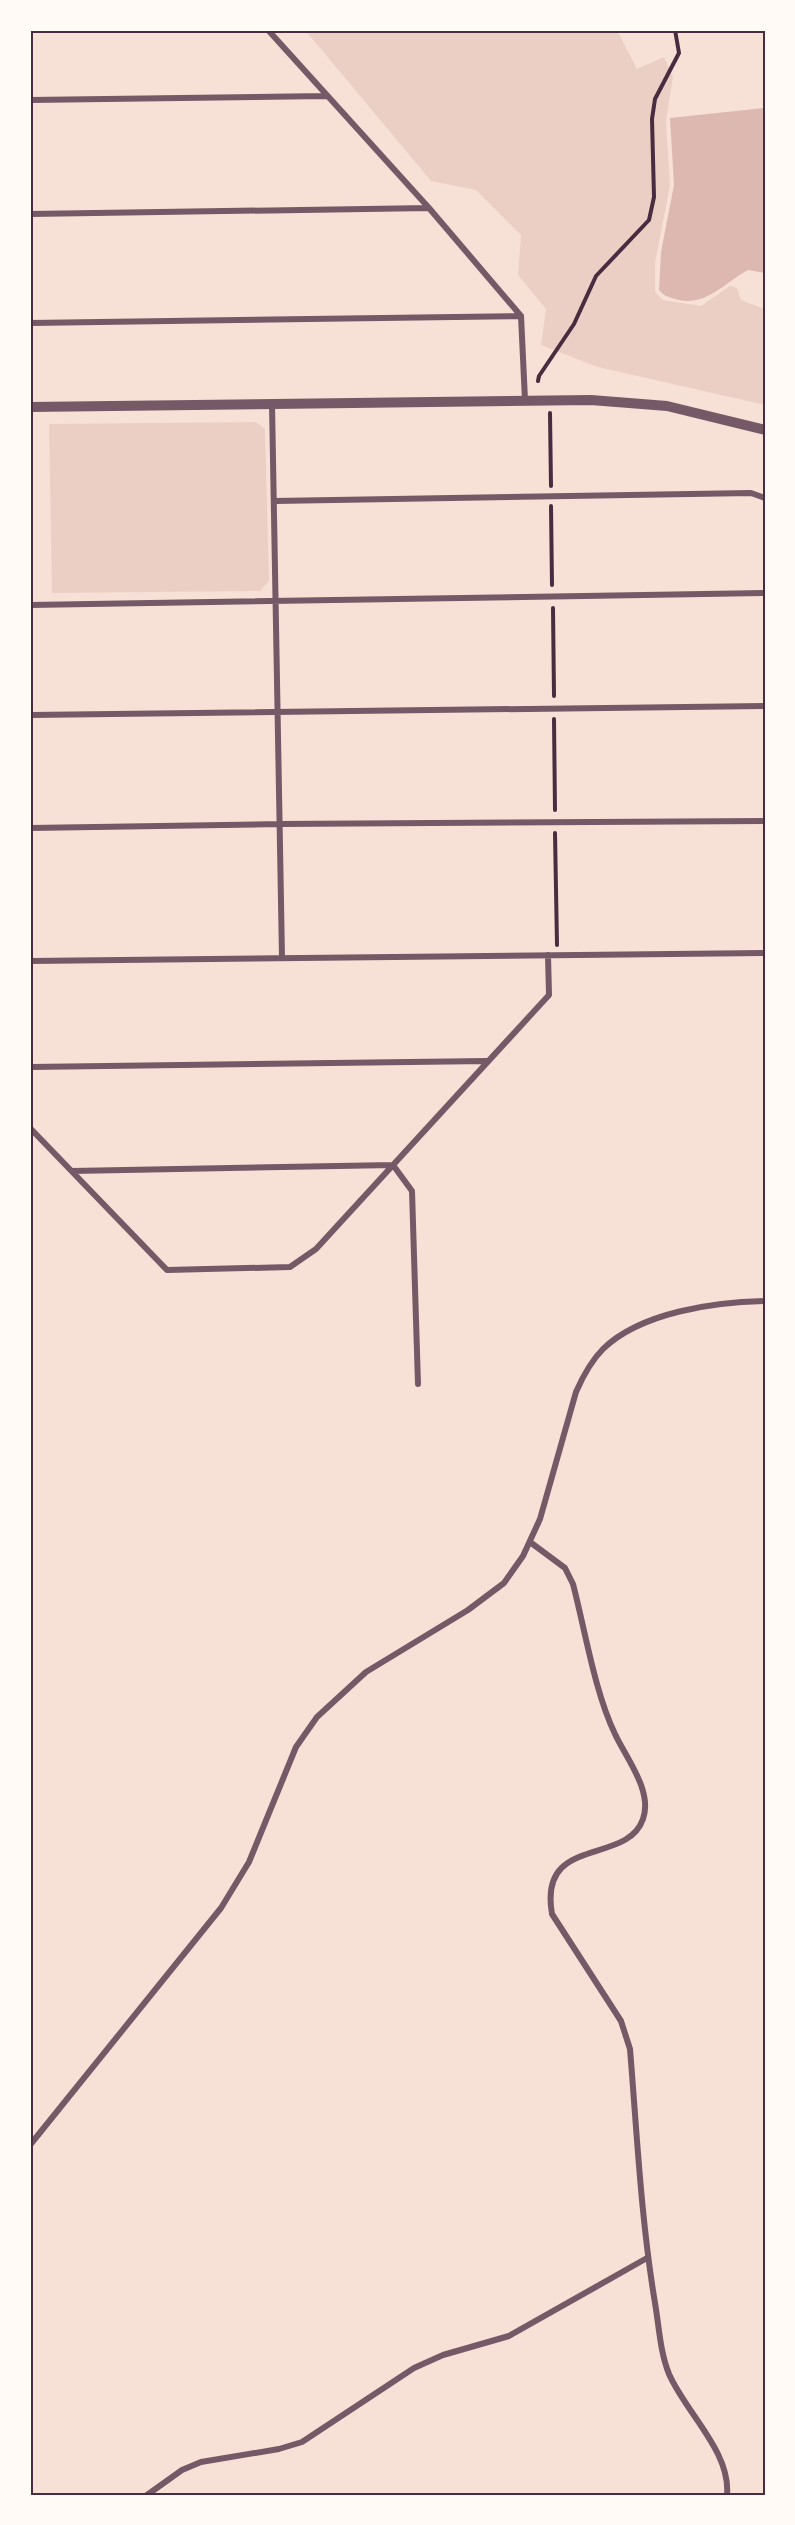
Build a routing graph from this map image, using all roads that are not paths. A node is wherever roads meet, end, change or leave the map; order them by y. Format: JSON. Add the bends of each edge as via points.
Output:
{"nodes":[{"id":1,"x":268,"y":30,"type":"edge"},
{"id":2,"x":327,"y":96,"type":"junction"},
{"id":3,"x":30,"y":100,"type":"edge"},
{"id":4,"x":429,"y":208,"type":"junction"},
{"id":5,"x":30,"y":214,"type":"edge"},
{"id":6,"x":521,"y":316,"type":"junction"},
{"id":7,"x":30,"y":322,"type":"edge"},
{"id":8,"x":529,"y":400,"type":"junction"},
{"id":9,"x":272,"y":404,"type":"junction"},
{"id":10,"x":30,"y":407,"type":"edge"},
{"id":11,"x":765,"y":430,"type":"edge"},
{"id":12,"x":765,"y":498,"type":"edge"},
{"id":13,"x":275,"y":501,"type":"junction"},
{"id":14,"x":765,"y":593,"type":"edge"},
{"id":15,"x":277,"y":601,"type":"junction"},
{"id":16,"x":30,"y":605,"type":"edge"},
{"id":17,"x":765,"y":706,"type":"edge"},
{"id":18,"x":278,"y":712,"type":"junction"},
{"id":19,"x":30,"y":715,"type":"edge"},
{"id":20,"x":765,"y":821,"type":"edge"},
{"id":21,"x":280,"y":824,"type":"junction"},
{"id":22,"x":30,"y":828,"type":"edge"},
{"id":23,"x":765,"y":953,"type":"edge"},
{"id":24,"x":548,"y":955,"type":"junction"},
{"id":25,"x":282,"y":957,"type":"junction"},
{"id":26,"x":30,"y":961,"type":"edge"},
{"id":27,"x":487,"y":1061,"type":"junction"},
{"id":28,"x":30,"y":1068,"type":"edge"},
{"id":29,"x":30,"y":1128,"type":"edge"},
{"id":30,"x":393,"y":1165,"type":"junction"},
{"id":31,"x":72,"y":1171,"type":"junction"},
{"id":32,"x":765,"y":1301,"type":"edge"},
{"id":33,"x":418,"y":1384,"type":"dead end"},
{"id":34,"x":530,"y":1542,"type":"junction"},
{"id":35,"x":30,"y":2145,"type":"edge"},
{"id":36,"x":647,"y":2258,"type":"junction"},
{"id":37,"x":147,"y":2495,"type":"edge"},
{"id":38,"x":727,"y":2495,"type":"edge"}],
"edges":[{"from":1,"to":2,"type":"street"},
{"from":2,"to":3,"type":"street"},
{"from":2,"to":4,"type":"street"},
{"from":4,"to":5,"type":"street"},
{"from":4,"to":6,"type":"street"},
{"from":6,"to":7,"type":"street"},
{"from":6,"to":8,"type":"street"},
{"from":8,"to":9,"type":"street"},
{"from":8,"to":11,"type":"street","via":[[668,406]]},
{"from":9,"to":10,"type":"street"},
{"from":9,"to":13,"type":"street"},
{"from":12,"to":13,"type":"street","via":[[751,493]]},
{"from":13,"to":15,"type":"street"},
{"from":14,"to":15,"type":"street"},
{"from":15,"to":16,"type":"street"},
{"from":15,"to":18,"type":"street"},
{"from":17,"to":18,"type":"street"},
{"from":18,"to":19,"type":"street"},
{"from":18,"to":21,"type":"street"},
{"from":20,"to":21,"type":"street"},
{"from":21,"to":22,"type":"street"},
{"from":21,"to":25,"type":"street"},
{"from":23,"to":24,"type":"street"},
{"from":24,"to":25,"type":"street"},
{"from":24,"to":27,"type":"street","via":[[549,995]]},
{"from":25,"to":26,"type":"street"},
{"from":27,"to":28,"type":"street"},
{"from":27,"to":30,"type":"street"},
{"from":29,"to":31,"type":"street"},
{"from":30,"to":31,"type":"street"},
{"from":30,"to":31,"type":"street","via":[[316,1249],[290,1268],[168,1270]]},
{"from":30,"to":33,"type":"street","via":[[412,1191]]},
{"from":32,"to":34,"type":"street","via":[[699,1307],[642,1324],[603,1348],[576,1392],[540,1520]]},
{"from":34,"to":35,"type":"street","via":[[504,1583],[468,1610],[366,1672],[317,1717],[296,1747],[249,1862],[221,1908]]},
{"from":34,"to":36,"type":"street","via":[[565,1568],[573,1584],[603,1702],[644,1801],[643,1820],[634,1833],[621,1842],[570,1860],[555,1877],[549,1895],[552,1914],[621,2021],[630,2049]]},
{"from":36,"to":37,"type":"street","via":[[509,2336],[443,2355],[414,2368],[302,2442],[201,2462],[182,2470]]},
{"from":36,"to":38,"type":"street","via":[[664,2362],[721,2459],[729,2481]]}]}
